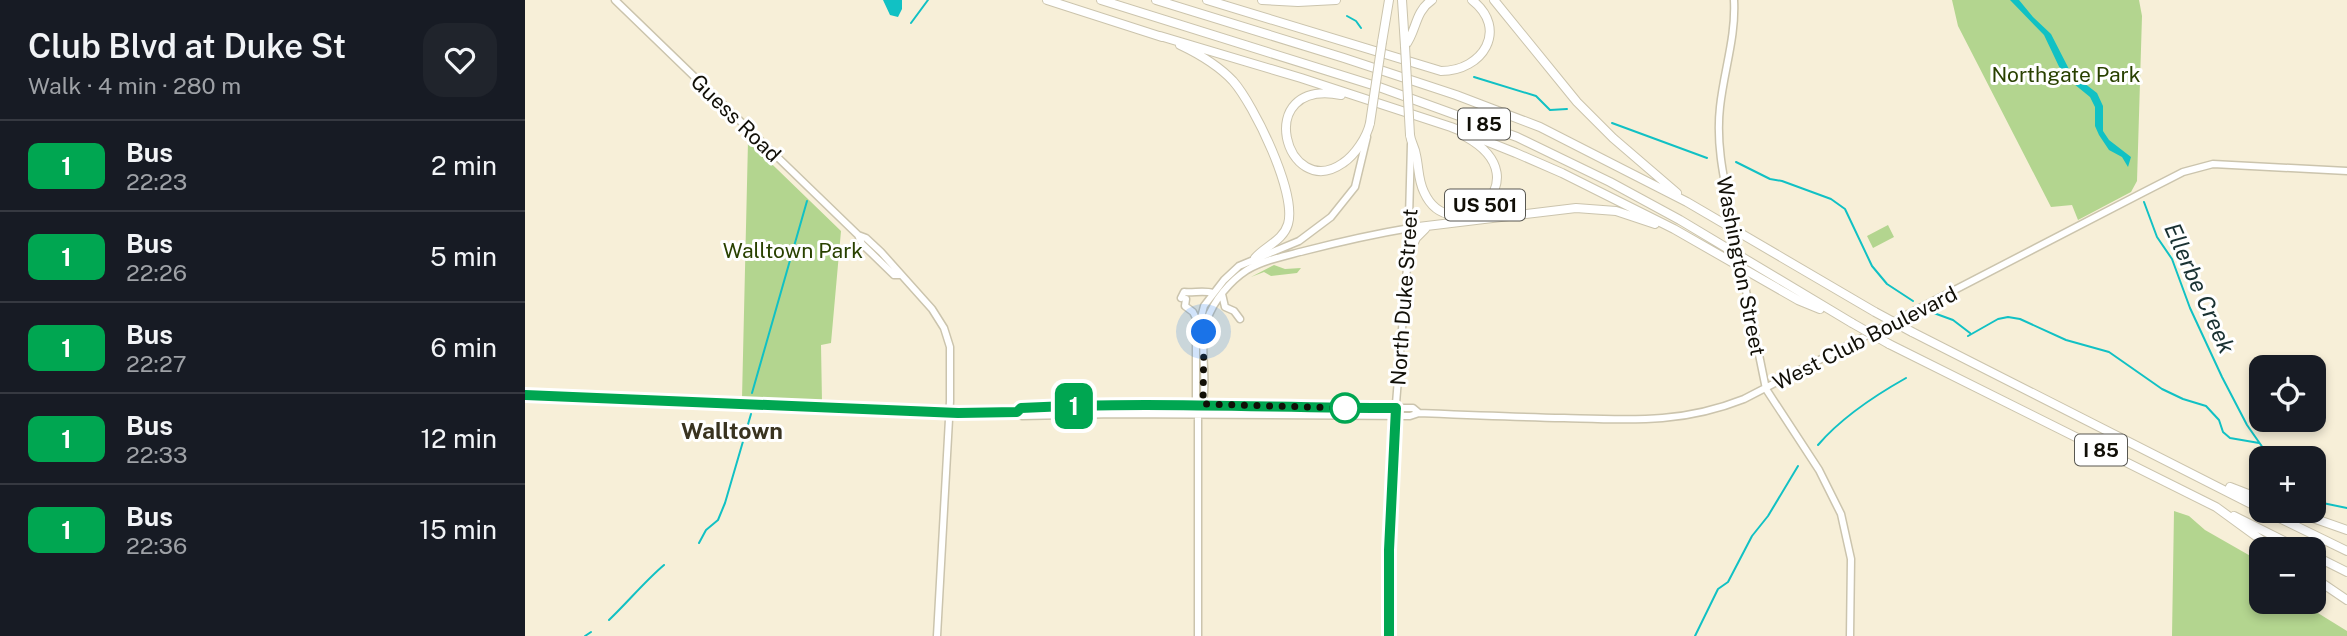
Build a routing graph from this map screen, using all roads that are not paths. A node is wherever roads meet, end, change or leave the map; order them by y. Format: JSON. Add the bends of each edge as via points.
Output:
{"nodes":[{"id":1,"x":614,"y":0,"type":"edge"},
{"id":2,"x":1047,"y":0,"type":"edge"},
{"id":3,"x":1101,"y":0,"type":"edge"},
{"id":4,"x":1156,"y":0,"type":"edge"},
{"id":5,"x":1207,"y":0,"type":"edge"},
{"id":6,"x":1262,"y":0,"type":"edge"},
{"id":7,"x":1336,"y":0,"type":"edge"},
{"id":8,"x":1389,"y":0,"type":"edge"},
{"id":9,"x":1402,"y":0,"type":"edge"},
{"id":10,"x":1431,"y":0,"type":"edge"},
{"id":11,"x":1472,"y":0,"type":"edge"},
{"id":12,"x":1494,"y":0,"type":"edge"},
{"id":13,"x":1734,"y":0,"type":"edge"},
{"id":14,"x":1160,"y":36,"type":"junction"},
{"id":15,"x":1405,"y":46,"type":"junction"},
{"id":16,"x":1351,"y":95,"type":"junction"},
{"id":17,"x":1431,"y":121,"type":"junction"},
{"id":18,"x":1369,"y":127,"type":"junction"},
{"id":19,"x":1410,"y":139,"type":"junction"},
{"id":20,"x":2347,"y":172,"type":"edge"},
{"id":21,"x":1687,"y":202,"type":"junction"},
{"id":22,"x":1409,"y":228,"type":"junction"},
{"id":23,"x":1426,"y":228,"type":"junction"},
{"id":24,"x":1679,"y":233,"type":"junction"},
{"id":25,"x":1408,"y":255,"type":"junction"},
{"id":26,"x":1255,"y":258,"type":"junction"},
{"id":27,"x":1213,"y":293,"type":"junction"},
{"id":28,"x":1222,"y":294,"type":"junction"},
{"id":29,"x":1838,"y":316,"type":"junction"},
{"id":30,"x":1240,"y":319,"type":"dead end"},
{"id":31,"x":1198,"y":323,"type":"junction"},
{"id":32,"x":1766,"y":389,"type":"junction"},
{"id":33,"x":525,"y":394,"type":"edge"},
{"id":34,"x":1199,"y":405,"type":"junction"},
{"id":35,"x":1052,"y":406,"type":"junction"},
{"id":36,"x":1396,"y":408,"type":"junction"},
{"id":37,"x":1017,"y":412,"type":"junction"},
{"id":38,"x":949,"y":413,"type":"junction"},
{"id":39,"x":1419,"y":413,"type":"junction"},
{"id":40,"x":1198,"y":414,"type":"junction"},
{"id":41,"x":1033,"y":416,"type":"junction"},
{"id":42,"x":1395,"y":416,"type":"junction"},
{"id":43,"x":2191,"y":471,"type":"junction"},
{"id":44,"x":2249,"y":494,"type":"edge"},
{"id":45,"x":2249,"y":502,"type":"edge"},
{"id":46,"x":2216,"y":507,"type":"junction"},
{"id":47,"x":2290,"y":523,"type":"edge"},
{"id":48,"x":2326,"y":523,"type":"edge"},
{"id":49,"x":2347,"y":530,"type":"edge"},
{"id":50,"x":2257,"y":537,"type":"edge"},
{"id":51,"x":2276,"y":537,"type":"edge"},
{"id":52,"x":2347,"y":551,"type":"edge"},
{"id":53,"x":2326,"y":562,"type":"edge"},
{"id":54,"x":2347,"y":572,"type":"edge"},
{"id":55,"x":2326,"y":586,"type":"edge"},
{"id":56,"x":2347,"y":600,"type":"edge"},
{"id":57,"x":937,"y":636,"type":"edge"},
{"id":58,"x":1198,"y":636,"type":"edge"},
{"id":59,"x":1389,"y":636,"type":"edge"},
{"id":60,"x":1850,"y":636,"type":"edge"}],
"edges":[{"from":1,"to":38,"type":"main road","name":"Guess Road","via":[[893,264],[936,315],[947,335],[951,362]]},
{"from":2,"to":14,"type":"highway","number":"US 501"},
{"from":3,"to":29,"type":"highway","number":"I 85","via":[[1517,137],[1680,220]]},
{"from":4,"to":21,"type":"highway","number":"I 85","via":[[1456,95],[1540,127]]},
{"from":5,"to":11,"type":"highway","via":[[1450,71],[1473,62],[1487,43],[1487,18]]},
{"from":6,"to":7,"type":"highway"},
{"from":8,"to":18,"type":"highway","bridge":true},
{"from":9,"to":15,"type":"highway","name":"North Duke Street","number":"US 501"},
{"from":10,"to":15,"type":"highway","via":[[1418,14]]},
{"from":12,"to":21,"type":"highway","via":[[1586,112]]},
{"from":13,"to":32,"type":"main road","name":"Washington Street","bridge":true,"via":[[1734,32],[1719,124],[1720,155]]},
{"from":14,"to":16,"type":"highway","number":"US 501"},
{"from":14,"to":26,"type":"highway","via":[[1226,74],[1265,134],[1286,190],[1289,221],[1282,236]]},
{"from":15,"to":19,"type":"highway","name":"North Duke Street","number":"US 501","bridge":true},
{"from":16,"to":17,"type":"highway","number":"US 501"},
{"from":16,"to":18,"type":"highway","via":[[1315,94],[1294,107],[1285,129],[1290,151],[1308,167],[1334,168],[1347,161]]},
{"from":17,"to":19,"type":"highway","number":"US 501","via":[[1476,143],[1492,158],[1497,185],[1487,204],[1460,215],[1437,209],[1424,192]]},
{"from":17,"to":24,"type":"highway","via":[[1562,173]]},
{"from":18,"to":26,"type":"main road","via":[[1358,177],[1343,204],[1309,235]]},
{"from":19,"to":22,"type":"main road","name":"North Duke Street"},
{"from":20,"to":32,"type":"main road","name":"West Club Boulevard","via":[[2213,164],[2183,172]]},
{"from":21,"to":43,"type":"highway","number":"I 85","bridge":true,"via":[[1912,332]]},
{"from":22,"to":23,"type":"highway"},
{"from":22,"to":25,"type":"main road","name":"North Duke Street"},
{"from":22,"to":28,"type":"main road","via":[[1270,260],[1244,273]]},
{"from":23,"to":24,"type":"highway","via":[[1576,208],[1616,211]]},
{"from":23,"to":25,"type":"highway"},
{"from":24,"to":29,"type":"highway","via":[[1798,300]]},
{"from":25,"to":36,"type":"main road","name":"North Duke Street"},
{"from":26,"to":27,"type":"main road","via":[[1231,272]]},
{"from":27,"to":31,"type":"main road"},
{"from":27,"to":31,"type":"main road","via":[[1184,292],[1185,306]]},
{"from":28,"to":30,"type":"main road","via":[[1225,307]]},
{"from":28,"to":34,"type":"main road","via":[[1204,332]]},
{"from":29,"to":46,"type":"highway","number":"I 85","bridge":true},
{"from":31,"to":34,"type":"main road"},
{"from":32,"to":39,"type":"main road","name":"West Club Boulevard","via":[[1712,411],[1663,419]]},
{"from":32,"to":60,"type":"main road","name":"Washington Street","via":[[1819,470],[1841,514],[1851,559]]},
{"from":33,"to":38,"type":"main road","name":"West Club Boulevard"},
{"from":34,"to":35,"type":"main road","name":"West Club Boulevard"},
{"from":34,"to":36,"type":"main road","name":"West Club Boulevard"},
{"from":34,"to":40,"type":"main road"},
{"from":35,"to":37,"type":"main road","name":"West Club Boulevard"},
{"from":35,"to":41,"type":"main road"},
{"from":36,"to":39,"type":"main road","name":"West Club Boulevard","via":[[1413,408]]},
{"from":36,"to":42,"type":"main road","name":"North Duke Street"},
{"from":37,"to":38,"type":"main road","name":"West Club Boulevard"},
{"from":37,"to":41,"type":"main road","name":"West Club Boulevard"},
{"from":38,"to":57,"type":"main road","name":"Guess Road"},
{"from":39,"to":42,"type":"main road","name":"West Club Boulevard"},
{"from":40,"to":41,"type":"main road","name":"West Club Boulevard"},
{"from":40,"to":42,"type":"main road","name":"West Club Boulevard"},
{"from":40,"to":58,"type":"main road"},
{"from":42,"to":59,"type":"main road","name":"North Duke Street"},
{"from":43,"to":44,"type":"highway"},
{"from":43,"to":45,"type":"highway","number":"I 85"},
{"from":46,"to":50,"type":"highway"},
{"from":46,"to":51,"type":"highway","number":"I 85"},
{"from":47,"to":52,"type":"highway","number":"I 85"},
{"from":48,"to":49,"type":"highway"},
{"from":53,"to":54,"type":"highway"},
{"from":55,"to":56,"type":"highway"}]}
